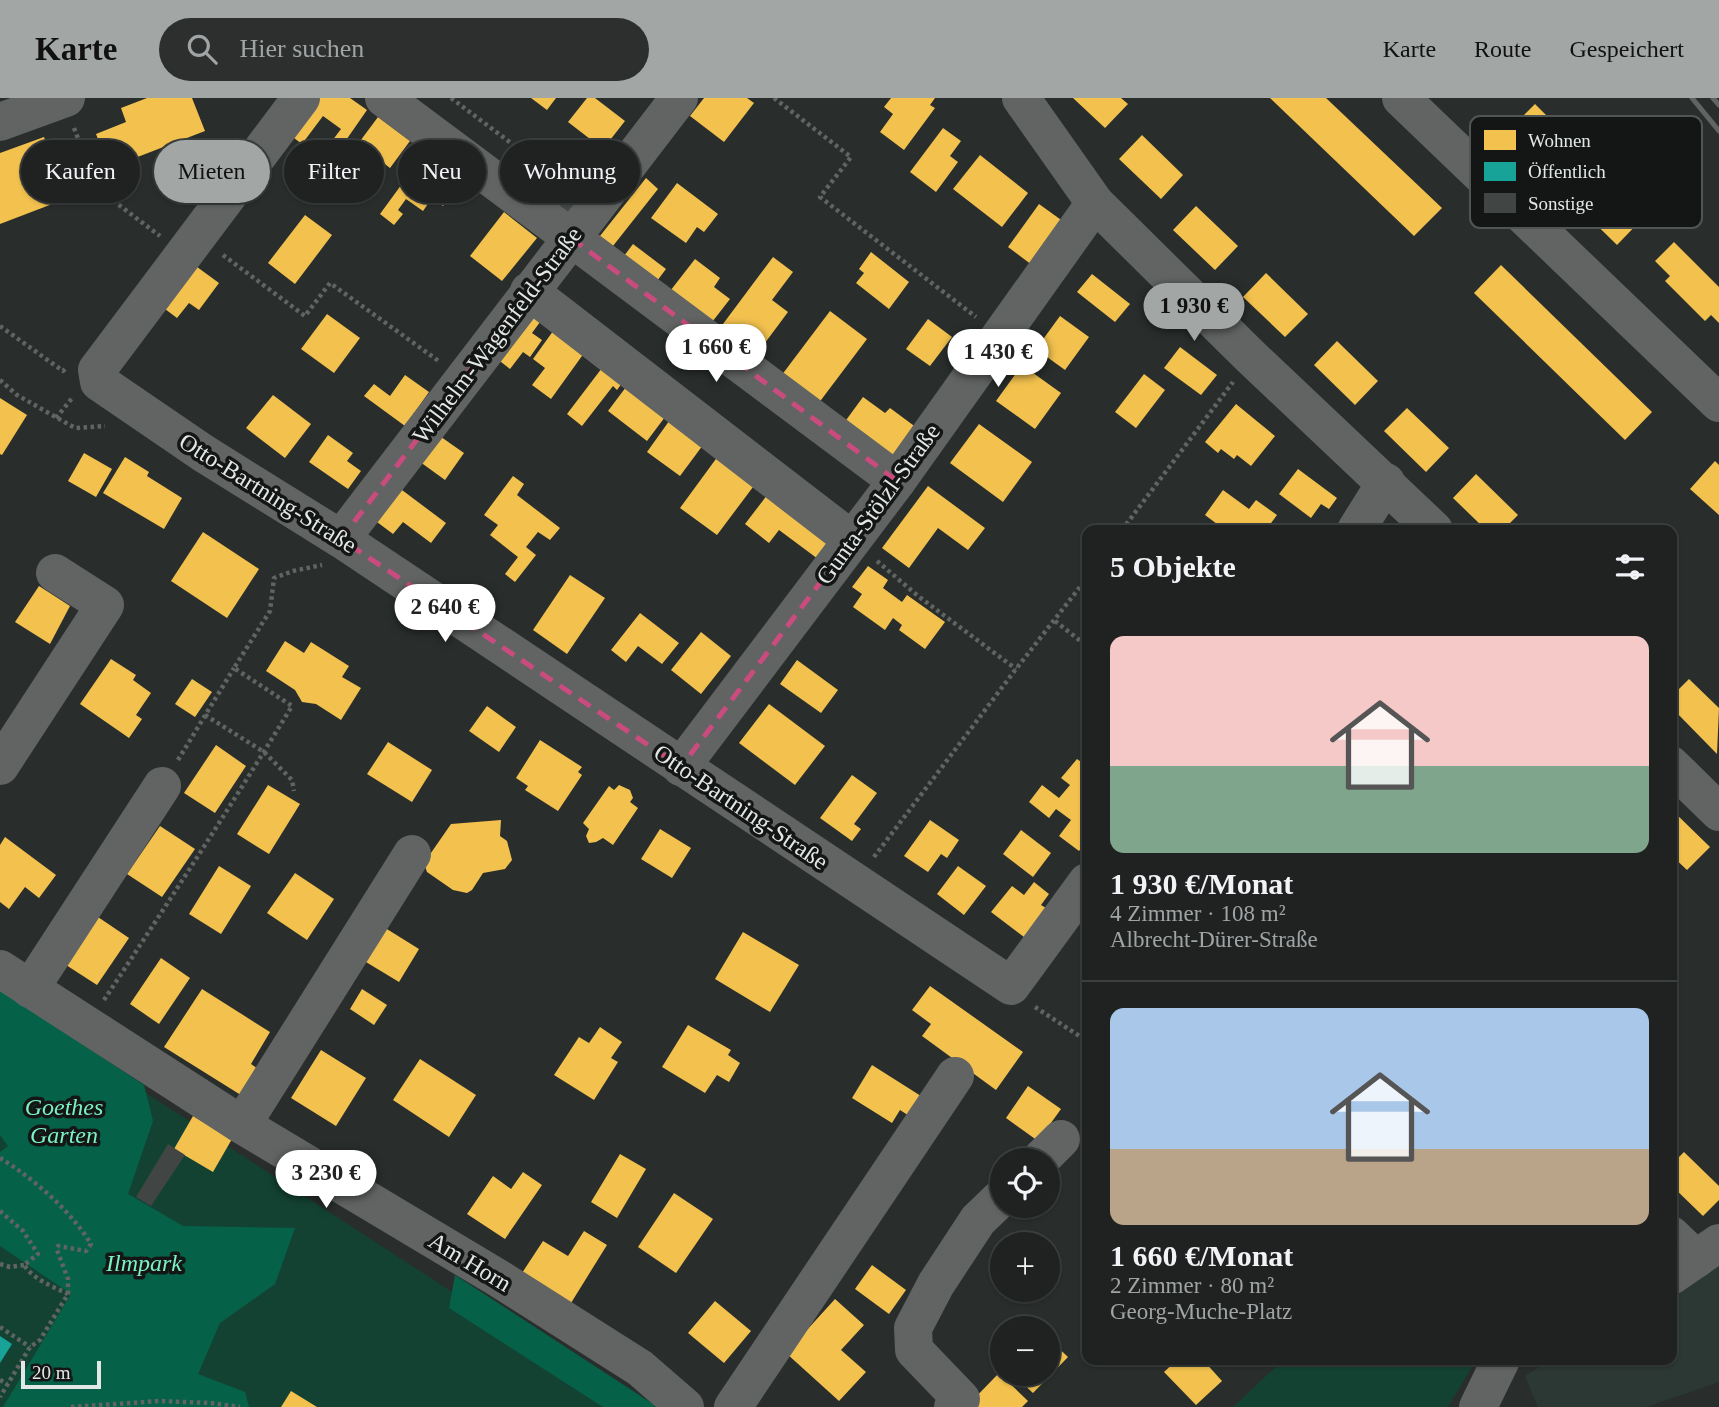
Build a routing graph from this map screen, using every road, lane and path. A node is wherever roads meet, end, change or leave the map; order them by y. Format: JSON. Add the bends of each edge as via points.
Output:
{"nodes":[{"id":1,"x":66,"y":98,"type":"edge"},
{"id":2,"x":301,"y":98,"type":"edge"},
{"id":3,"x":384,"y":98,"type":"edge"},
{"id":4,"x":451,"y":98,"type":"edge"},
{"id":5,"x":679,"y":98,"type":"edge"},
{"id":6,"x":774,"y":98,"type":"edge"},
{"id":7,"x":1021,"y":98,"type":"edge"},
{"id":8,"x":1401,"y":98,"type":"edge"},
{"id":9,"x":0,"y":122,"type":"edge"},
{"id":10,"x":439,"y":139,"type":"junction"},
{"id":11,"x":500,"y":157,"type":"edge"},
{"id":12,"x":1470,"y":164,"type":"edge"},
{"id":13,"x":120,"y":203,"type":"edge"},
{"id":14,"x":1095,"y":203,"type":"junction"},
{"id":15,"x":595,"y":206,"type":"junction"},
{"id":16,"x":1537,"y":228,"type":"edge"},
{"id":17,"x":181,"y":238,"type":"junction"},
{"id":18,"x":570,"y":238,"type":"junction"},
{"id":19,"x":529,"y":291,"type":"junction"},
{"id":20,"x":1000,"y":335,"type":"junction"},
{"id":21,"x":1251,"y":357,"type":"junction"},
{"id":22,"x":463,"y":379,"type":"junction"},
{"id":23,"x":0,"y":380,"type":"edge"},
{"id":24,"x":1719,"y":403,"type":"edge"},
{"id":25,"x":113,"y":425,"type":"dead end"},
{"id":26,"x":897,"y":481,"type":"junction"},
{"id":27,"x":1386,"y":482,"type":"junction"},
{"id":28,"x":1126,"y":525,"type":"edge"},
{"id":29,"x":1359,"y":525,"type":"edge"},
{"id":30,"x":1429,"y":525,"type":"edge"},
{"id":31,"x":341,"y":539,"type":"junction"},
{"id":32,"x":852,"y":540,"type":"junction"},
{"id":33,"x":55,"y":573,"type":"dead end"},
{"id":34,"x":1082,"y":585,"type":"edge"},
{"id":35,"x":1055,"y":621,"type":"junction"},
{"id":36,"x":1082,"y":642,"type":"edge"},
{"id":37,"x":234,"y":668,"type":"junction"},
{"id":38,"x":1016,"y":668,"type":"junction"},
{"id":39,"x":205,"y":715,"type":"junction"},
{"id":40,"x":264,"y":752,"type":"junction"},
{"id":41,"x":0,"y":766,"type":"edge"},
{"id":42,"x":681,"y":767,"type":"junction"},
{"id":43,"x":1677,"y":771,"type":"edge"},
{"id":44,"x":162,"y":786,"type":"joint"},
{"id":45,"x":294,"y":791,"type":"dead end"},
{"id":46,"x":1719,"y":812,"type":"edge"},
{"id":47,"x":412,"y":853,"type":"dead end"},
{"id":48,"x":855,"y":883,"type":"junction"},
{"id":49,"x":1082,"y":889,"type":"edge"},
{"id":50,"x":15,"y":979,"type":"edge"},
{"id":51,"x":1011,"y":986,"type":"junction"},
{"id":52,"x":88,"y":1026,"type":"junction"},
{"id":53,"x":1082,"y":1038,"type":"edge"},
{"id":54,"x":955,"y":1076,"type":"dead end"},
{"id":55,"x":242,"y":1125,"type":"junction"},
{"id":56,"x":0,"y":1158,"type":"edge"},
{"id":57,"x":990,"y":1208,"type":"edge"},
{"id":58,"x":0,"y":1211,"type":"edge"},
{"id":59,"x":0,"y":1264,"type":"edge"},
{"id":60,"x":24,"y":1265,"type":"junction"},
{"id":61,"x":68,"y":1294,"type":"junction"},
{"id":62,"x":0,"y":1327,"type":"edge"},
{"id":63,"x":30,"y":1347,"type":"junction"},
{"id":64,"x":0,"y":1380,"type":"edge"},
{"id":65,"x":7,"y":1384,"type":"junction"},
{"id":66,"x":0,"y":1397,"type":"edge"},
{"id":67,"x":71,"y":1407,"type":"edge"},
{"id":68,"x":240,"y":1407,"type":"edge"},
{"id":69,"x":685,"y":1407,"type":"edge"},
{"id":70,"x":733,"y":1407,"type":"edge"},
{"id":71,"x":953,"y":1407,"type":"edge"}],
"edges":[{"from":1,"to":9,"type":"street"},
{"from":2,"to":17,"type":"street","name":"Otto-Bartning-Straße"},
{"from":3,"to":10,"type":"street"},
{"from":4,"to":15,"type":"path"},
{"from":5,"to":15,"type":"street","name":"Wilhelm-Wagenfeld-Straße"},
{"from":6,"to":20,"type":"path","via":[[851,156],[820,197]]},
{"from":7,"to":14,"type":"street"},
{"from":8,"to":12,"type":"street"},
{"from":10,"to":11,"type":"street","via":[[453,121]]},
{"from":10,"to":18,"type":"street"},
{"from":13,"to":17,"type":"path"},
{"from":14,"to":20,"type":"street","name":"Gunta-Stölzl-Straße"},
{"from":14,"to":21,"type":"street"},
{"from":15,"to":18,"type":"street","name":"Wilhelm-Wagenfeld-Straße"},
{"from":16,"to":24,"type":"street"},
{"from":17,"to":22,"type":"path","via":[[305,316],[330,283]]},
{"from":17,"to":31,"type":"street","name":"Otto-Bartning-Straße","via":[[97,370],[99,382]]},
{"from":18,"to":19,"type":"street","name":"Wilhelm-Wagenfeld-Straße"},
{"from":18,"to":26,"type":"street"},
{"from":19,"to":22,"type":"street","name":"Wilhelm-Wagenfeld-Straße"},
{"from":19,"to":32,"type":"street"},
{"from":20,"to":26,"type":"street","name":"Gunta-Stölzl-Straße"},
{"from":21,"to":27,"type":"street"},
{"from":21,"to":28,"type":"path"},
{"from":22,"to":31,"type":"street","name":"Wilhelm-Wagenfeld-Straße"},
{"from":23,"to":25,"type":"path","via":[[17,396],[75,428]]},
{"from":26,"to":32,"type":"street","name":"Gunta-Stölzl-Straße"},
{"from":27,"to":29,"type":"street"},
{"from":27,"to":30,"type":"street"},
{"from":31,"to":37,"type":"path","via":[[321,566],[274,578],[270,611]]},
{"from":31,"to":42,"type":"street","name":"Otto-Bartning-Straße"},
{"from":32,"to":38,"type":"path","via":[[918,596]]},
{"from":32,"to":42,"type":"street","name":"Gunta-Stölzl-Straße"},
{"from":33,"to":41,"type":"street","via":[[105,605]]},
{"from":34,"to":35,"type":"path"},
{"from":35,"to":36,"type":"path"},
{"from":35,"to":38,"type":"path"},
{"from":37,"to":39,"type":"path"},
{"from":37,"to":40,"type":"path","via":[[292,706]]},
{"from":38,"to":48,"type":"path"},
{"from":39,"to":40,"type":"path"},
{"from":39,"to":44,"type":"path"},
{"from":40,"to":45,"type":"path","via":[[292,780]]},
{"from":40,"to":52,"type":"path"},
{"from":42,"to":48,"type":"street","name":"Otto-Bartning-Straße"},
{"from":43,"to":46,"type":"street"},
{"from":44,"to":50,"type":"street"},
{"from":47,"to":55,"type":"street"},
{"from":48,"to":51,"type":"street","name":"Otto-Bartning-Straße"},
{"from":49,"to":51,"type":"street"},
{"from":50,"to":52,"type":"street","name":"Am Horn"},
{"from":51,"to":53,"type":"path","via":[[1017,995]]},
{"from":52,"to":55,"type":"street","name":"Am Horn"},
{"from":54,"to":70,"type":"street"},
{"from":55,"to":69,"type":"street","name":"Am Horn","via":[[640,1368]]},
{"from":56,"to":61,"type":"path","via":[[79,1223],[91,1244],[86,1251],[58,1246]]},
{"from":57,"to":71,"type":"street","via":[[936,1284],[913,1328],[914,1350],[961,1399]]},
{"from":58,"to":60,"type":"path","via":[[23,1231],[38,1254]]},
{"from":59,"to":60,"type":"path","via":[[10,1268]]},
{"from":60,"to":61,"type":"path","via":[[34,1277]]},
{"from":61,"to":63,"type":"path","via":[[40,1340]]},
{"from":62,"to":63,"type":"path"},
{"from":63,"to":65,"type":"path"},
{"from":64,"to":65,"type":"path"},
{"from":65,"to":66,"type":"path"},
{"from":67,"to":68,"type":"path","via":[[159,1401]]}]}
